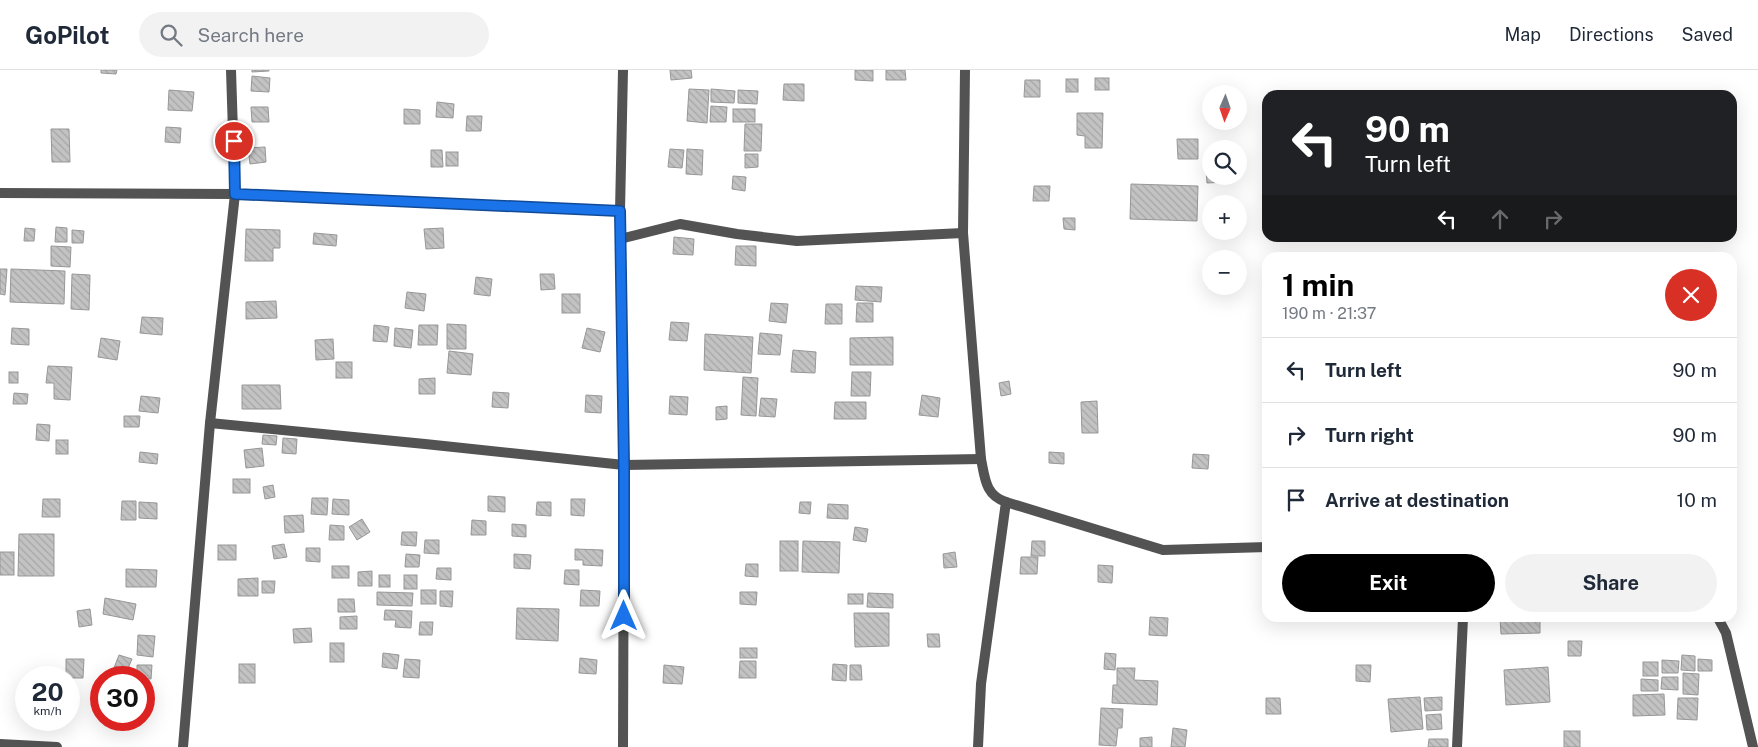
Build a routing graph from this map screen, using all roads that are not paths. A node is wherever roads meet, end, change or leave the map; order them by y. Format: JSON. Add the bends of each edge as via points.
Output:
{"nodes":[{"id":1,"x":231,"y":70,"type":"edge"},
{"id":2,"x":622,"y":70,"type":"edge"},
{"id":3,"x":965,"y":70,"type":"edge"},
{"id":4,"x":0,"y":193,"type":"edge"},
{"id":5,"x":235,"y":194,"type":"junction"},
{"id":6,"x":620,"y":211,"type":"junction"},
{"id":7,"x":963,"y":233,"type":"junction"},
{"id":8,"x":620,"y":239,"type":"junction"},
{"id":9,"x":210,"y":423,"type":"junction"},
{"id":10,"x":981,"y":459,"type":"junction"},
{"id":11,"x":624,"y":466,"type":"junction"},
{"id":12,"x":1006,"y":502,"type":"junction"},
{"id":13,"x":1262,"y":547,"type":"edge"},
{"id":14,"x":1463,"y":622,"type":"edge"},
{"id":15,"x":1720,"y":622,"type":"edge"},
{"id":16,"x":0,"y":744,"type":"edge"},
{"id":17,"x":57,"y":747,"type":"edge"},
{"id":18,"x":183,"y":747,"type":"edge"},
{"id":19,"x":623,"y":747,"type":"edge"},
{"id":20,"x":978,"y":747,"type":"edge"},
{"id":21,"x":1457,"y":747,"type":"edge"},
{"id":22,"x":1753,"y":747,"type":"edge"}],
"edges":[{"from":1,"to":5,"type":"street"},
{"from":2,"to":6,"type":"street"},
{"from":3,"to":7,"type":"street"},
{"from":4,"to":5,"type":"street"},
{"from":5,"to":6,"type":"street"},
{"from":5,"to":9,"type":"street"},
{"from":6,"to":8,"type":"street"},
{"from":7,"to":8,"type":"street","via":[[797,241],[680,224]]},
{"from":7,"to":10,"type":"street"},
{"from":8,"to":11,"type":"street"},
{"from":9,"to":11,"type":"street"},
{"from":9,"to":18,"type":"street"},
{"from":10,"to":11,"type":"street"},
{"from":10,"to":12,"type":"street","via":[[988,488],[998,499]]},
{"from":11,"to":19,"type":"street"},
{"from":12,"to":13,"type":"street","via":[[1163,550]]},
{"from":12,"to":20,"type":"street","via":[[981,684]]},
{"from":14,"to":21,"type":"street"},
{"from":15,"to":22,"type":"street","via":[[1726,634]]},
{"from":16,"to":17,"type":"street"}]}
